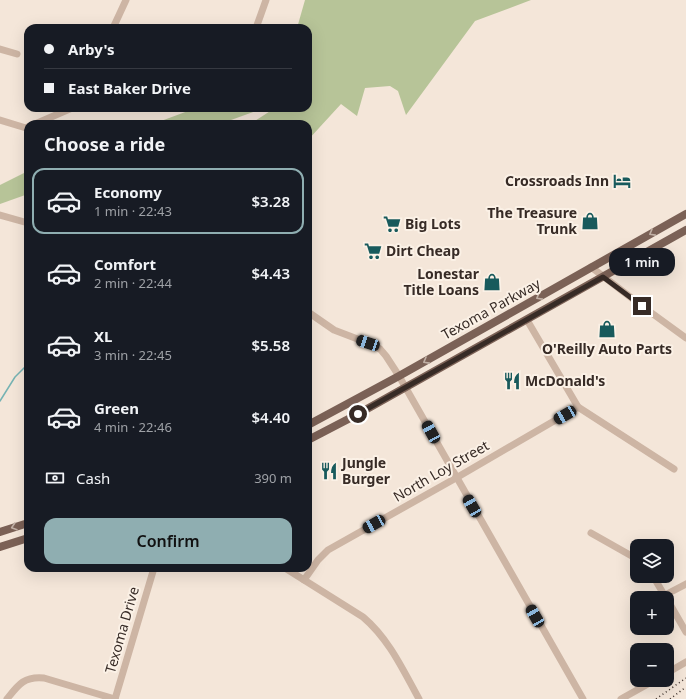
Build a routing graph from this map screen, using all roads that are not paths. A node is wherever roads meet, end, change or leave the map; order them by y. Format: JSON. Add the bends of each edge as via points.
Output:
{"nodes":[{"id":1,"x":126,"y":0,"type":"edge"},
{"id":2,"x":266,"y":0,"type":"edge"},
{"id":3,"x":115,"y":24,"type":"edge"},
{"id":4,"x":257,"y":24,"type":"edge"},
{"id":5,"x":0,"y":49,"type":"edge"},
{"id":6,"x":17,"y":54,"type":"dead end"},
{"id":7,"x":63,"y":112,"type":"edge"},
{"id":8,"x":0,"y":120,"type":"edge"},
{"id":9,"x":44,"y":120,"type":"edge"},
{"id":10,"x":24,"y":127,"type":"edge"},
{"id":11,"x":686,"y":214,"type":"edge"},
{"id":12,"x":0,"y":215,"type":"edge"},
{"id":13,"x":24,"y":222,"type":"edge"},
{"id":14,"x":686,"y":230,"type":"edge"},
{"id":15,"x":591,"y":267,"type":"junction"},
{"id":16,"x":603,"y":277,"type":"junction"},
{"id":17,"x":312,"y":315,"type":"edge"},
{"id":18,"x":527,"y":320,"type":"junction"},
{"id":19,"x":686,"y":338,"type":"edge"},
{"id":20,"x":399,"y":376,"type":"junction"},
{"id":21,"x":406,"y":387,"type":"junction"},
{"id":22,"x":578,"y":407,"type":"junction"},
{"id":23,"x":312,"y":423,"type":"edge"},
{"id":24,"x":312,"y":438,"type":"edge"},
{"id":25,"x":674,"y":469,"type":"dead end"},
{"id":26,"x":456,"y":478,"type":"junction"},
{"id":27,"x":24,"y":524,"type":"edge"},
{"id":28,"x":0,"y":532,"type":"edge"},
{"id":29,"x":591,"y":533,"type":"dead end"},
{"id":30,"x":24,"y":539,"type":"edge"},
{"id":31,"x":0,"y":547,"type":"edge"},
{"id":32,"x":630,"y":555,"type":"edge"},
{"id":33,"x":312,"y":569,"type":"edge"},
{"id":34,"x":153,"y":572,"type":"edge"},
{"id":35,"x":291,"y":572,"type":"edge"},
{"id":36,"x":310,"y":572,"type":"edge"},
{"id":37,"x":304,"y":580,"type":"junction"},
{"id":38,"x":686,"y":584,"type":"edge"},
{"id":39,"x":674,"y":592,"type":"edge"},
{"id":40,"x":674,"y":612,"type":"edge"},
{"id":41,"x":686,"y":632,"type":"edge"},
{"id":42,"x":686,"y":662,"type":"edge"},
{"id":43,"x":674,"y":669,"type":"edge"},
{"id":44,"x":642,"y":687,"type":"edge"},
{"id":45,"x":7,"y":699,"type":"edge"},
{"id":46,"x":115,"y":699,"type":"edge"},
{"id":47,"x":419,"y":699,"type":"edge"},
{"id":48,"x":583,"y":699,"type":"edge"},
{"id":49,"x":621,"y":699,"type":"edge"}],
"edges":[{"from":1,"to":3,"type":"street"},
{"from":2,"to":4,"type":"street"},
{"from":5,"to":6,"type":"street"},
{"from":7,"to":9,"type":"street"},
{"from":8,"to":10,"type":"street"},
{"from":11,"to":15,"type":"main road","name":"Texoma Parkway","one_way":true},
{"from":12,"to":13,"type":"street"},
{"from":14,"to":16,"type":"main road","name":"Texoma Parkway"},
{"from":15,"to":16,"type":"street"},
{"from":15,"to":20,"type":"main road","name":"Texoma Parkway","one_way":true},
{"from":16,"to":18,"type":"main road","name":"Texoma Parkway"},
{"from":16,"to":19,"type":"street"},
{"from":17,"to":20,"type":"street","via":[[334,330],[380,349]]},
{"from":18,"to":21,"type":"main road","name":"Texoma Parkway"},
{"from":18,"to":22,"type":"street"},
{"from":20,"to":21,"type":"street"},
{"from":20,"to":23,"type":"main road","name":"Texoma Parkway"},
{"from":21,"to":24,"type":"main road","name":"Texoma Parkway"},
{"from":21,"to":26,"type":"street"},
{"from":22,"to":25,"type":"street"},
{"from":22,"to":26,"type":"street","name":"North Loy Street"},
{"from":26,"to":33,"type":"street","name":"North Loy Street","via":[[328,550]]},
{"from":26,"to":48,"type":"street"},
{"from":27,"to":28,"type":"main road","one_way":true},
{"from":29,"to":32,"type":"street"},
{"from":30,"to":31,"type":"main road"},
{"from":34,"to":46,"type":"street","name":"Texoma Drive"},
{"from":35,"to":37,"type":"street"},
{"from":36,"to":37,"type":"street","name":"North Loy Street"},
{"from":37,"to":47,"type":"street","via":[[374,627],[383,637]]},
{"from":38,"to":39,"type":"street"},
{"from":40,"to":41,"type":"street"},
{"from":42,"to":43,"type":"street"},
{"from":44,"to":49,"type":"street"},
{"from":45,"to":46,"type":"street","via":[[23,681],[37,677]]}]}
